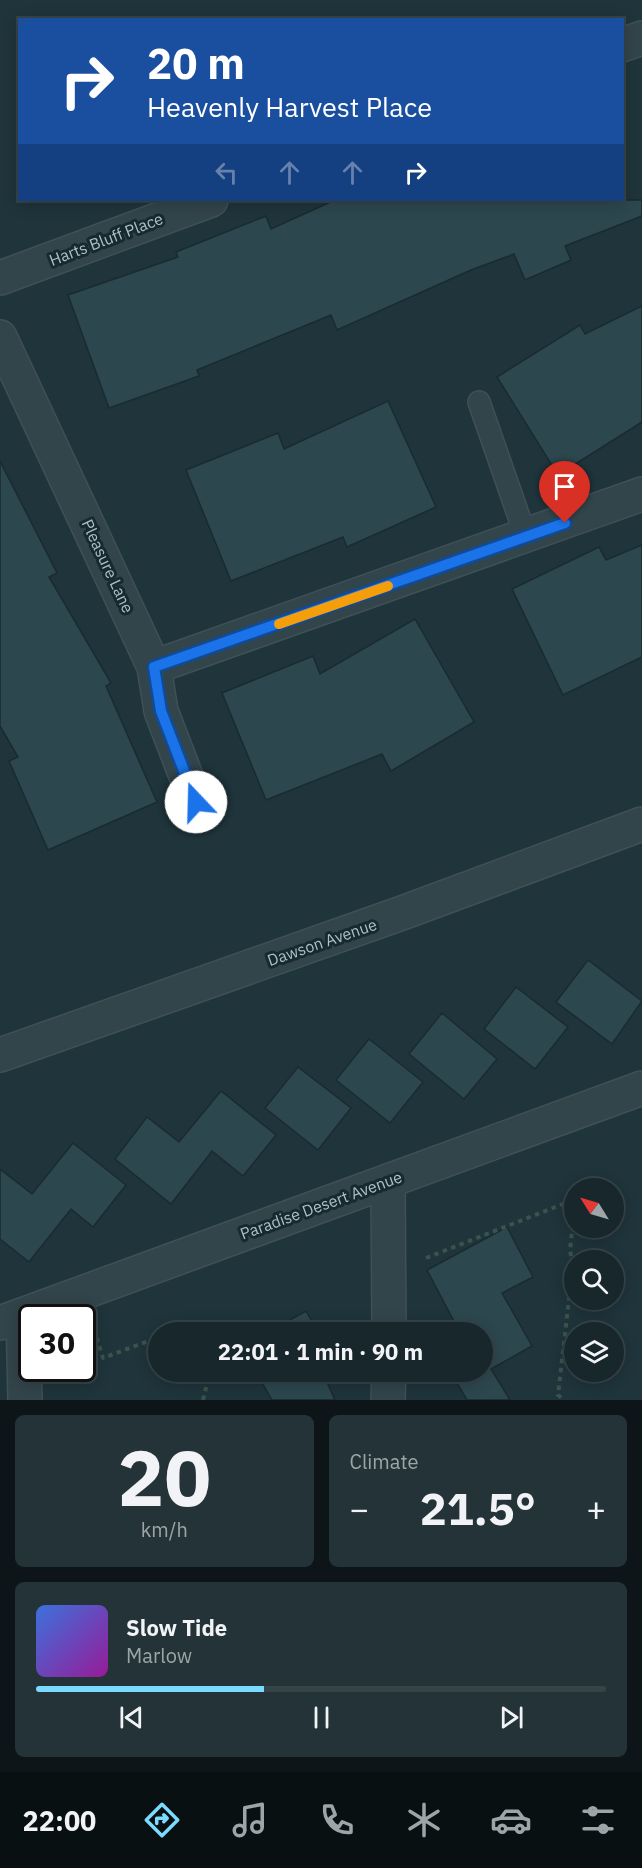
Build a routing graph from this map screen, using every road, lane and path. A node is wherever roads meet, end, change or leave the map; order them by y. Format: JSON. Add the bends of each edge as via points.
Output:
{"nodes":[{"id":1,"x":642,"y":38,"type":"edge"},
{"id":2,"x":624,"y":44,"type":"edge"},
{"id":3,"x":208,"y":201,"type":"edge"},
{"id":4,"x":0,"y":278,"type":"edge"},
{"id":5,"x":0,"y":337,"type":"edge"},
{"id":6,"x":479,"y":402,"type":"dead end"},
{"id":7,"x":642,"y":494,"type":"edge"},
{"id":8,"x":526,"y":537,"type":"junction"},
{"id":9,"x":154,"y":667,"type":"junction"},
{"id":10,"x":196,"y":802,"type":"dead end"},
{"id":11,"x":642,"y":824,"type":"edge"},
{"id":12,"x":0,"y":1055,"type":"edge"},
{"id":13,"x":642,"y":1088,"type":"edge"},
{"id":14,"x":388,"y":1181,"type":"junction"},
{"id":15,"x":419,"y":1261,"type":"dead end"},
{"id":16,"x":12,"y":1319,"type":"edge"},
{"id":17,"x":389,"y":1322,"type":"edge"},
{"id":18,"x":96,"y":1335,"type":"edge"},
{"id":19,"x":148,"y":1341,"type":"edge"},
{"id":20,"x":208,"y":1382,"type":"edge"},
{"id":21,"x":388,"y":1382,"type":"edge"},
{"id":22,"x":25,"y":1400,"type":"edge"},
{"id":23,"x":203,"y":1400,"type":"edge"},
{"id":24,"x":388,"y":1400,"type":"edge"},
{"id":25,"x":564,"y":1400,"type":"edge"}],
"edges":[{"from":1,"to":2,"type":"street"},
{"from":3,"to":4,"type":"street","name":"Harts Bluff Place"},
{"from":5,"to":9,"type":"street","name":"Pleasure Lane"},
{"from":6,"to":8,"type":"lane"},
{"from":7,"to":8,"type":"street"},
{"from":8,"to":9,"type":"street"},
{"from":9,"to":10,"type":"street","name":"Pleasure Lane","via":[[161,711]]},
{"from":11,"to":12,"type":"street","name":"Dawson Avenue"},
{"from":13,"to":14,"type":"street","name":"Paradise Desert Avenue"},
{"from":14,"to":16,"type":"street","name":"Paradise Desert Avenue"},
{"from":14,"to":17,"type":"street"},
{"from":15,"to":25,"type":"path","via":[[563,1204],[573,1220],[573,1264],[558,1395]]},
{"from":16,"to":22,"type":"street"},
{"from":18,"to":19,"type":"path","via":[[103,1358]]},
{"from":20,"to":23,"type":"path"},
{"from":21,"to":24,"type":"street"}]}
